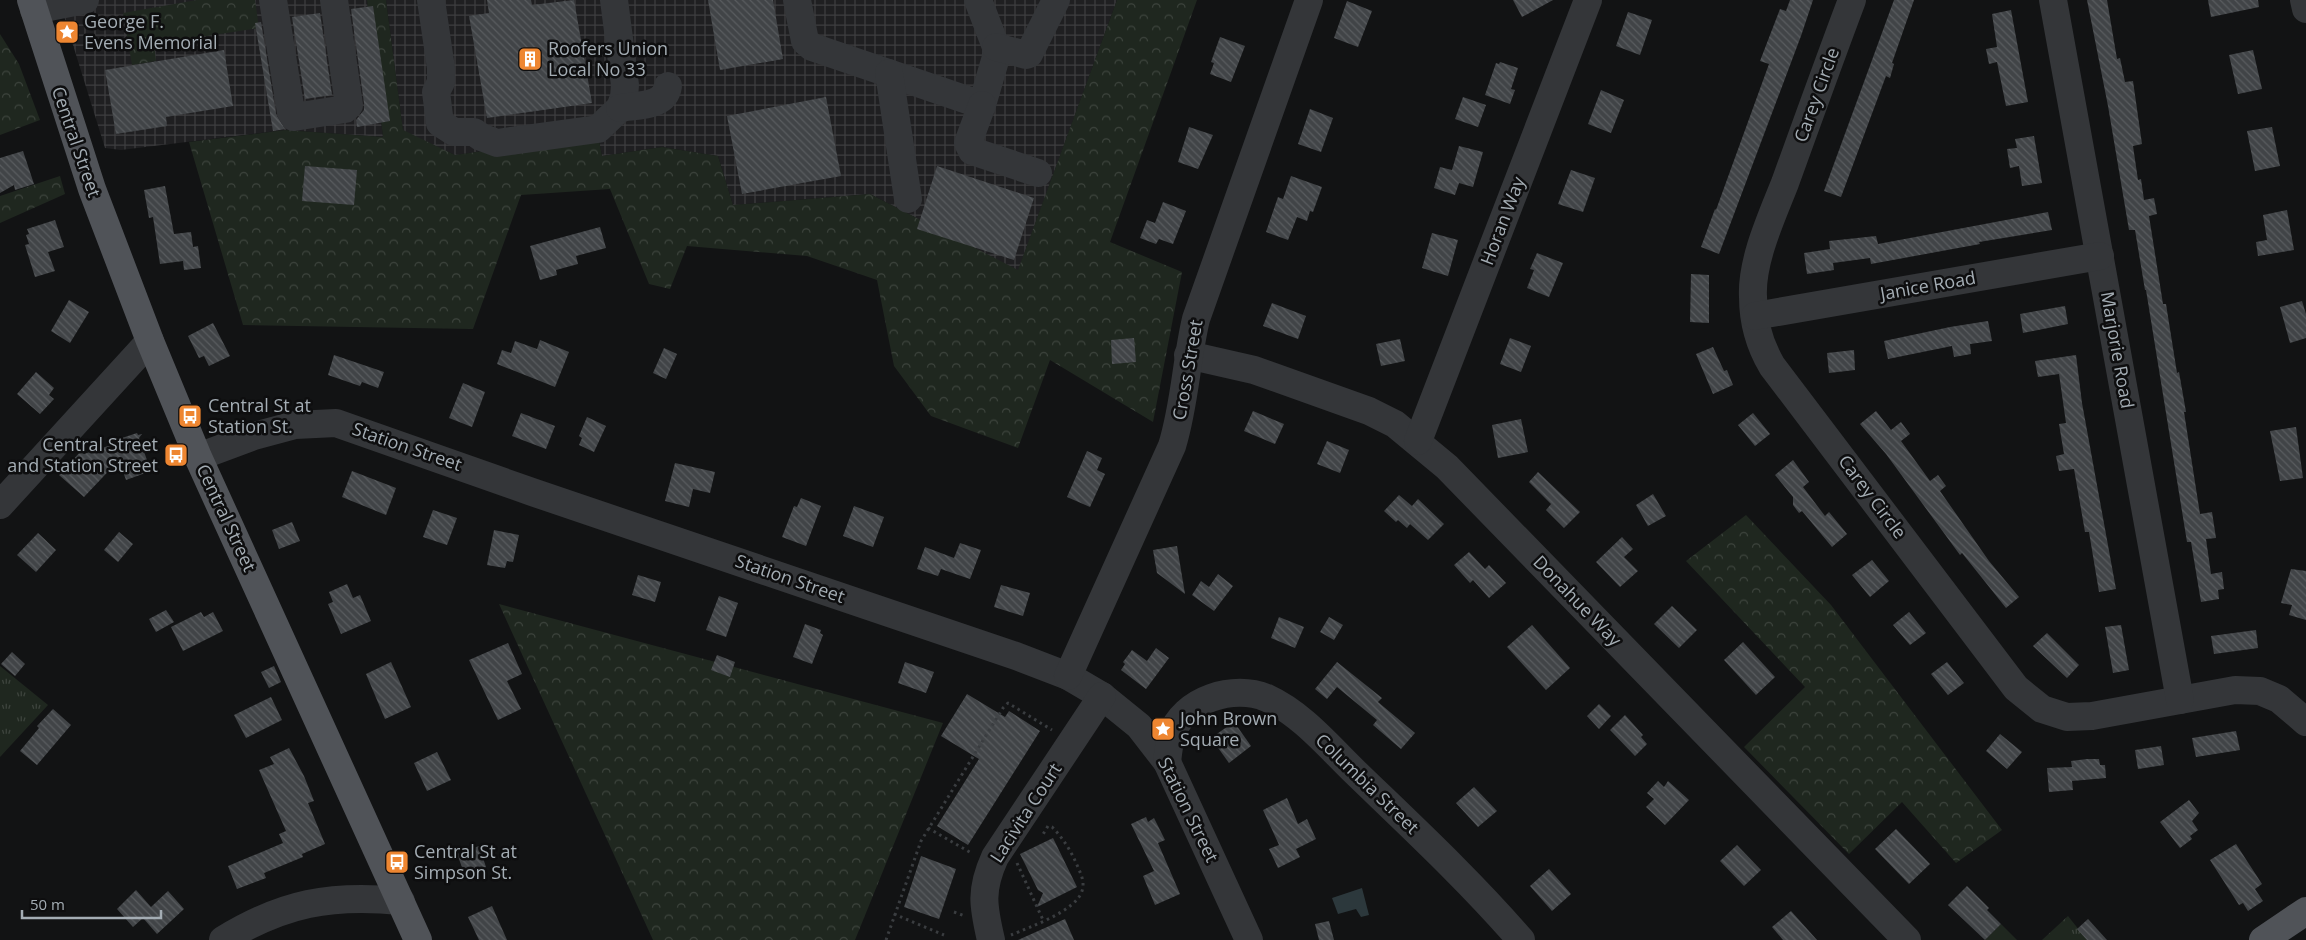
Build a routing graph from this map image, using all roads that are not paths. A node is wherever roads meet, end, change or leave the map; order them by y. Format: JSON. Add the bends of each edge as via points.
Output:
{"nodes":[{"id":1,"x":85,"y":0,"type":"edge"},
{"id":2,"x":273,"y":0,"type":"edge"},
{"id":3,"x":334,"y":0,"type":"edge"},
{"id":4,"x":431,"y":0,"type":"edge"},
{"id":5,"x":614,"y":0,"type":"edge"},
{"id":6,"x":797,"y":0,"type":"edge"},
{"id":7,"x":978,"y":0,"type":"edge"},
{"id":8,"x":1056,"y":0,"type":"edge"},
{"id":9,"x":1310,"y":0,"type":"edge"},
{"id":10,"x":1588,"y":0,"type":"edge"},
{"id":11,"x":1852,"y":0,"type":"edge"},
{"id":12,"x":2053,"y":0,"type":"edge"},
{"id":13,"x":2304,"y":0,"type":"edge"},
{"id":14,"x":32,"y":5,"type":"edge"},
{"id":15,"x":2306,"y":9,"type":"edge"},
{"id":16,"x":996,"y":47,"type":"junction"},
{"id":17,"x":889,"y":73,"type":"junction"},
{"id":18,"x":668,"y":86,"type":"dead end"},
{"id":19,"x":982,"y":105,"type":"junction"},
{"id":20,"x":620,"y":108,"type":"junction"},
{"id":21,"x":1038,"y":173,"type":"dead end"},
{"id":22,"x":908,"y":199,"type":"dead end"},
{"id":23,"x":2100,"y":256,"type":"junction"},
{"id":24,"x":1755,"y":316,"type":"junction"},
{"id":25,"x":150,"y":341,"type":"junction"},
{"id":26,"x":1188,"y":355,"type":"junction"},
{"id":27,"x":1418,"y":442,"type":"junction"},
{"id":28,"x":198,"y":457,"type":"junction"},
{"id":29,"x":0,"y":505,"type":"edge"},
{"id":30,"x":1068,"y":676,"type":"junction"},
{"id":31,"x":1102,"y":696,"type":"junction"},
{"id":32,"x":2180,"y":700,"type":"junction"},
{"id":33,"x":1186,"y":714,"type":"junction"},
{"id":34,"x":2306,"y":722,"type":"edge"},
{"id":35,"x":1138,"y":726,"type":"junction"},
{"id":36,"x":1167,"y":762,"type":"junction"},
{"id":37,"x":401,"y":901,"type":"junction"},
{"id":38,"x":2306,"y":911,"type":"edge"},
{"id":39,"x":223,"y":940,"type":"edge"},
{"id":40,"x":418,"y":940,"type":"edge"},
{"id":41,"x":995,"y":940,"type":"edge"},
{"id":42,"x":1249,"y":940,"type":"edge"},
{"id":43,"x":1521,"y":940,"type":"edge"},
{"id":44,"x":1907,"y":940,"type":"edge"},
{"id":45,"x":2263,"y":940,"type":"edge"}],
"edges":[{"from":1,"to":14,"type":"street"},
{"from":2,"to":3,"type":"street","via":[[294,117],[345,109],[350,102]]},
{"from":4,"to":20,"type":"street","via":[[442,68],[436,102],[440,123],[446,128],[454,132],[474,132],[497,143],[598,129]]},
{"from":5,"to":20,"type":"street","via":[[625,85]]},
{"from":6,"to":17,"type":"street","via":[[805,41]]},
{"from":7,"to":16,"type":"street"},
{"from":8,"to":16,"type":"street","via":[[1029,54]]},
{"from":9,"to":26,"type":"street","name":"Cross Street","via":[[1207,283]]},
{"from":10,"to":27,"type":"street","name":"Horan Way"},
{"from":11,"to":24,"type":"street","name":"Carey Circle","via":[[1757,265],[1752,296]]},
{"from":12,"to":23,"type":"street","name":"Marjorie Road"},
{"from":13,"to":15,"type":"street"},
{"from":14,"to":25,"type":"main road","name":"Central Street","via":[[92,189]]},
{"from":16,"to":19,"type":"street"},
{"from":17,"to":19,"type":"street"},
{"from":17,"to":22,"type":"street"},
{"from":18,"to":20,"type":"street","via":[[663,99]]},
{"from":19,"to":21,"type":"street","via":[[969,148]]},
{"from":23,"to":24,"type":"street","name":"Janice Road"},
{"from":23,"to":32,"type":"street","name":"Marjorie Road"},
{"from":24,"to":32,"type":"street","name":"Carey Circle","via":[[1762,350],[1772,366],[2016,688],[2042,709],[2067,717],[2092,716]]},
{"from":25,"to":28,"type":"main road","name":"Central Street"},
{"from":25,"to":29,"type":"street"},
{"from":26,"to":27,"type":"street","name":"Donahue Way","via":[[1254,370],[1369,411],[1395,424]]},
{"from":26,"to":30,"type":"street","name":"Cross Street","via":[[1180,419],[1172,446]]},
{"from":27,"to":44,"type":"street","name":"Donahue Way","via":[[1454,474]]},
{"from":28,"to":30,"type":"street","name":"Station Street","via":[[295,425],[336,422],[1007,652]]},
{"from":28,"to":37,"type":"main road","name":"Central Street"},
{"from":30,"to":31,"type":"street","name":"Station Street"},
{"from":31,"to":35,"type":"street","name":"Station Street"},
{"from":31,"to":41,"type":"street","name":"Lacivita Court","via":[[995,857],[986,877],[983,902]]},
{"from":32,"to":34,"type":"street","name":"Carey Circle","via":[[2235,690],[2260,691],[2279,699]]},
{"from":33,"to":35,"type":"street","name":"Columbia Street","via":[[1165,723]]},
{"from":33,"to":36,"type":"street","name":"Columbia Street","via":[[1171,736]]},
{"from":33,"to":43,"type":"street","name":"Columbia Street","via":[[1221,694],[1236,692],[1253,693],[1280,705],[1324,741],[1486,899]]},
{"from":35,"to":36,"type":"street","name":"Station Street"},
{"from":36,"to":42,"type":"street","name":"Station Street"},
{"from":37,"to":39,"type":"street","via":[[322,900],[282,910]]},
{"from":37,"to":40,"type":"main road","name":"Central Street"},
{"from":38,"to":45,"type":"main road"}]}
